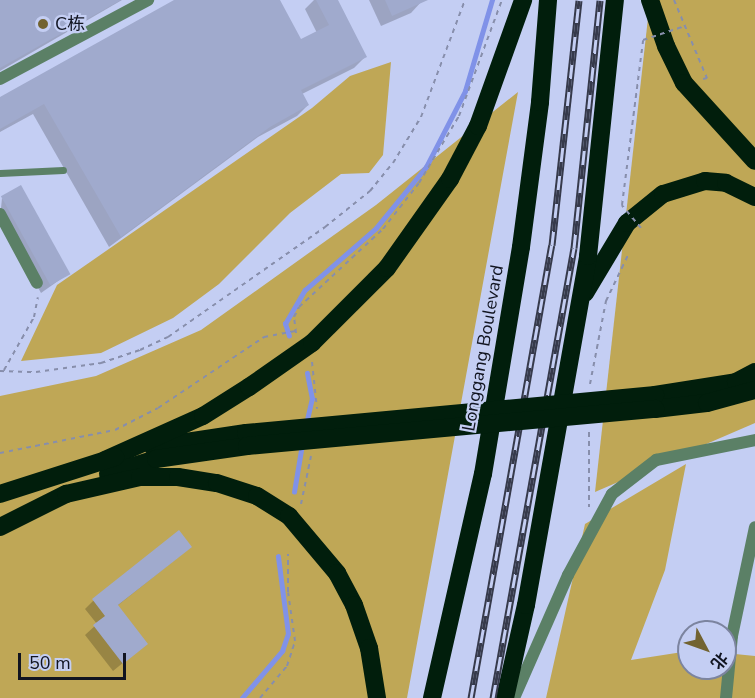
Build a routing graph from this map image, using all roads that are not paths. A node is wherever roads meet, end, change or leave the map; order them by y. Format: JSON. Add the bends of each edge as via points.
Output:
{"nodes":[{"id":1,"x":148,"y":0,"type":"edge"},
{"id":2,"x":523,"y":0,"type":"edge"},
{"id":3,"x":548,"y":0,"type":"edge"},
{"id":4,"x":615,"y":0,"type":"edge"},
{"id":5,"x":650,"y":0,"type":"edge"},
{"id":6,"x":0,"y":79,"type":"edge"},
{"id":7,"x":755,"y":162,"type":"edge"},
{"id":8,"x":63,"y":170,"type":"dead end"},
{"id":9,"x":0,"y":173,"type":"edge"},
{"id":10,"x":755,"y":197,"type":"edge"},
{"id":11,"x":0,"y":214,"type":"edge"},
{"id":12,"x":37,"y":283,"type":"road end"},
{"id":13,"x":576,"y":310,"type":"junction"},
{"id":14,"x":755,"y":372,"type":"edge"},
{"id":15,"x":755,"y":390,"type":"edge"},
{"id":16,"x":655,"y":402,"type":"junction"},
{"id":17,"x":247,"y":440,"type":"junction"},
{"id":18,"x":755,"y":440,"type":"edge"},
{"id":19,"x":105,"y":460,"type":"junction"},
{"id":20,"x":0,"y":494,"type":"edge"},
{"id":21,"x":66,"y":494,"type":"junction"},
{"id":22,"x":0,"y":527,"type":"edge"},
{"id":23,"x":755,"y":527,"type":"edge"},
{"id":24,"x":377,"y":698,"type":"edge"},
{"id":25,"x":432,"y":698,"type":"edge"},
{"id":26,"x":505,"y":698,"type":"edge"},
{"id":27,"x":514,"y":698,"type":"edge"},
{"id":28,"x":726,"y":698,"type":"edge"}],
"edges":[{"from":1,"to":6,"type":"street"},
{"from":2,"to":19,"type":"highway","via":[[499,73],[472,136],[428,214],[387,268],[312,343],[249,387],[203,416]]},
{"from":3,"to":25,"type":"highway","name":"Longgang Boulevard","via":[[540,102],[521,247],[483,474]]},
{"from":4,"to":13,"type":"highway","via":[[588,256]]},
{"from":5,"to":7,"type":"highway","via":[[684,83]]},
{"from":8,"to":9,"type":"lane"},
{"from":10,"to":13,"type":"highway","via":[[726,183],[705,182],[663,194],[627,223]]},
{"from":11,"to":12,"type":"street"},
{"from":13,"to":26,"type":"highway","via":[[545,507]]},
{"from":14,"to":16,"type":"highway","via":[[736,382]]},
{"from":15,"to":16,"type":"highway","via":[[706,403]]},
{"from":16,"to":17,"type":"highway","bridge":true},
{"from":17,"to":19,"type":"highway","via":[[153,447]]},
{"from":17,"to":21,"type":"highway","via":[[147,462]]},
{"from":18,"to":27,"type":"street","via":[[719,444],[656,460],[612,494],[568,575]]},
{"from":19,"to":20,"type":"highway"},
{"from":21,"to":22,"type":"highway"},
{"from":21,"to":24,"type":"highway","via":[[140,477],[178,477],[218,483],[257,496],[289,516],[337,573],[354,605],[369,648]]},
{"from":23,"to":28,"type":"street","via":[[732,636]]}]}
